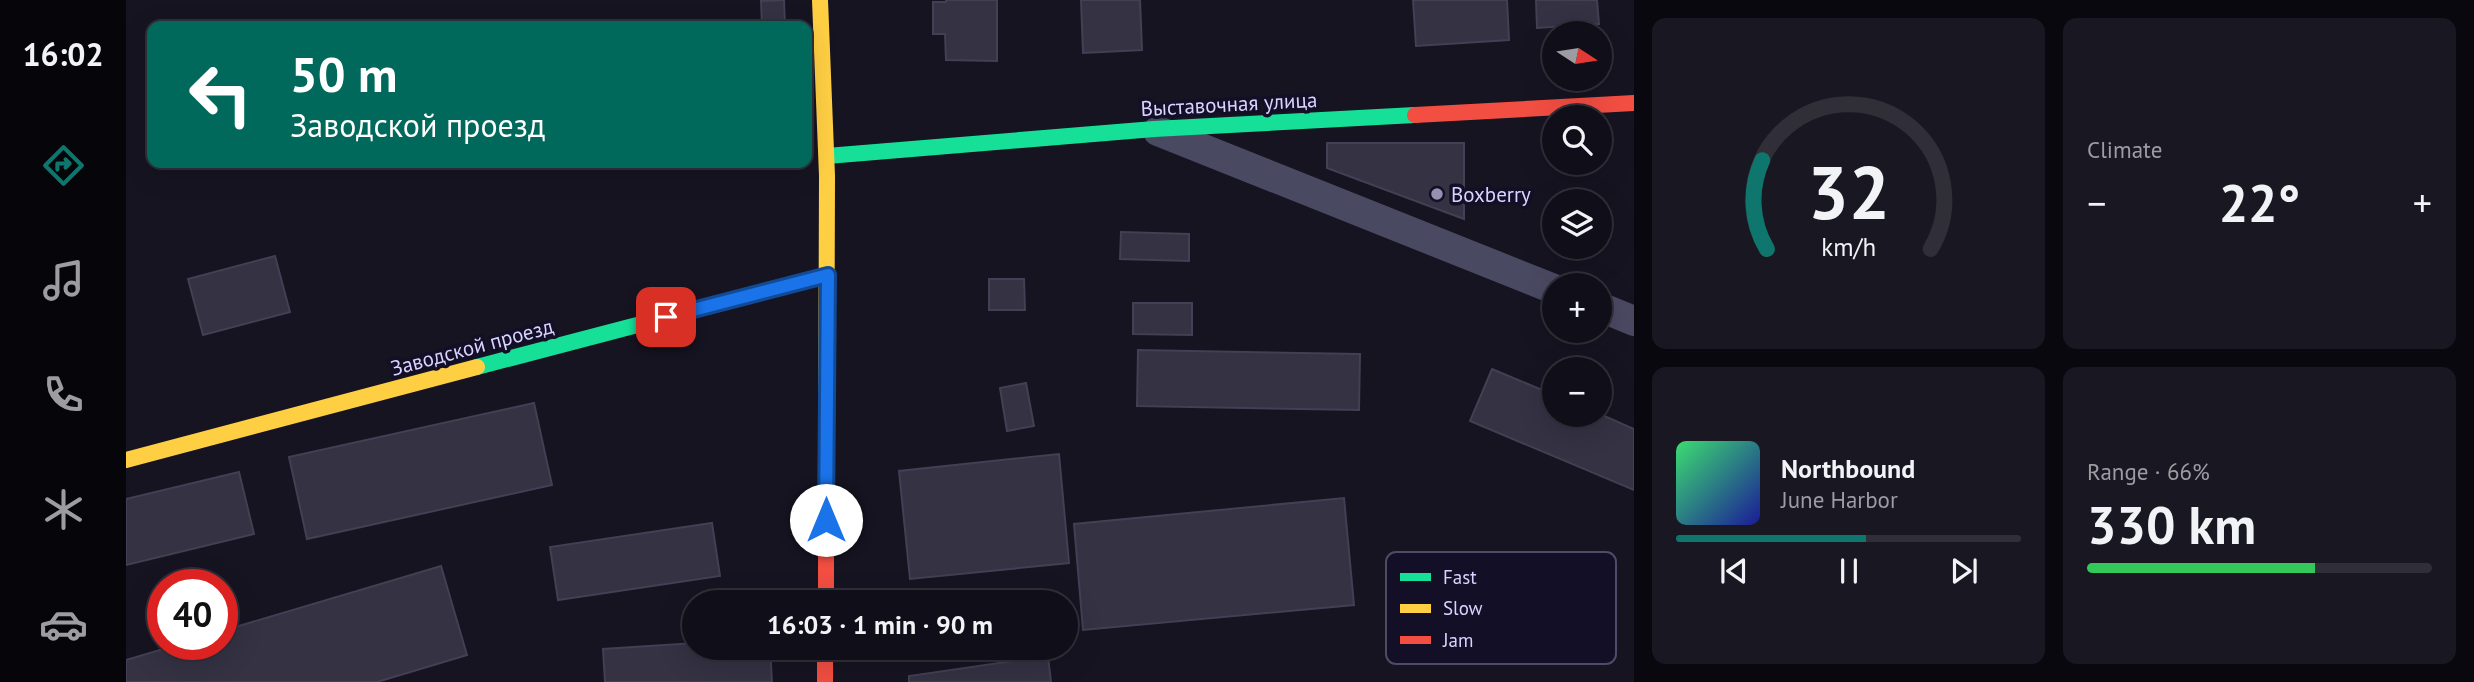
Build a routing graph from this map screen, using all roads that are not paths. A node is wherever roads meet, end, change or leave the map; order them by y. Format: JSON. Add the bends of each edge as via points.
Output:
{"nodes":[{"id":1,"x":820,"y":0,"type":"edge"},
{"id":2,"x":1634,"y":103,"type":"edge"},
{"id":3,"x":1154,"y":129,"type":"junction"},
{"id":4,"x":827,"y":156,"type":"junction"},
{"id":5,"x":828,"y":275,"type":"junction"},
{"id":6,"x":1542,"y":284,"type":"edge"},
{"id":7,"x":1612,"y":312,"type":"edge"},
{"id":8,"x":1634,"y":321,"type":"edge"},
{"id":9,"x":126,"y":460,"type":"edge"},
{"id":10,"x":826,"y":590,"type":"edge"},
{"id":11,"x":825,"y":660,"type":"edge"},
{"id":12,"x":825,"y":682,"type":"edge"}],
"edges":[{"from":1,"to":4,"type":"street"},
{"from":2,"to":3,"type":"street","name":"Выставочная улица"},
{"from":3,"to":4,"type":"street","name":"Выставочная улица"},
{"from":3,"to":6,"type":"street"},
{"from":4,"to":5,"type":"street"},
{"from":5,"to":9,"type":"street","name":"Заводской проезд"},
{"from":5,"to":10,"type":"street"},
{"from":7,"to":8,"type":"street"},
{"from":11,"to":12,"type":"street"}]}
